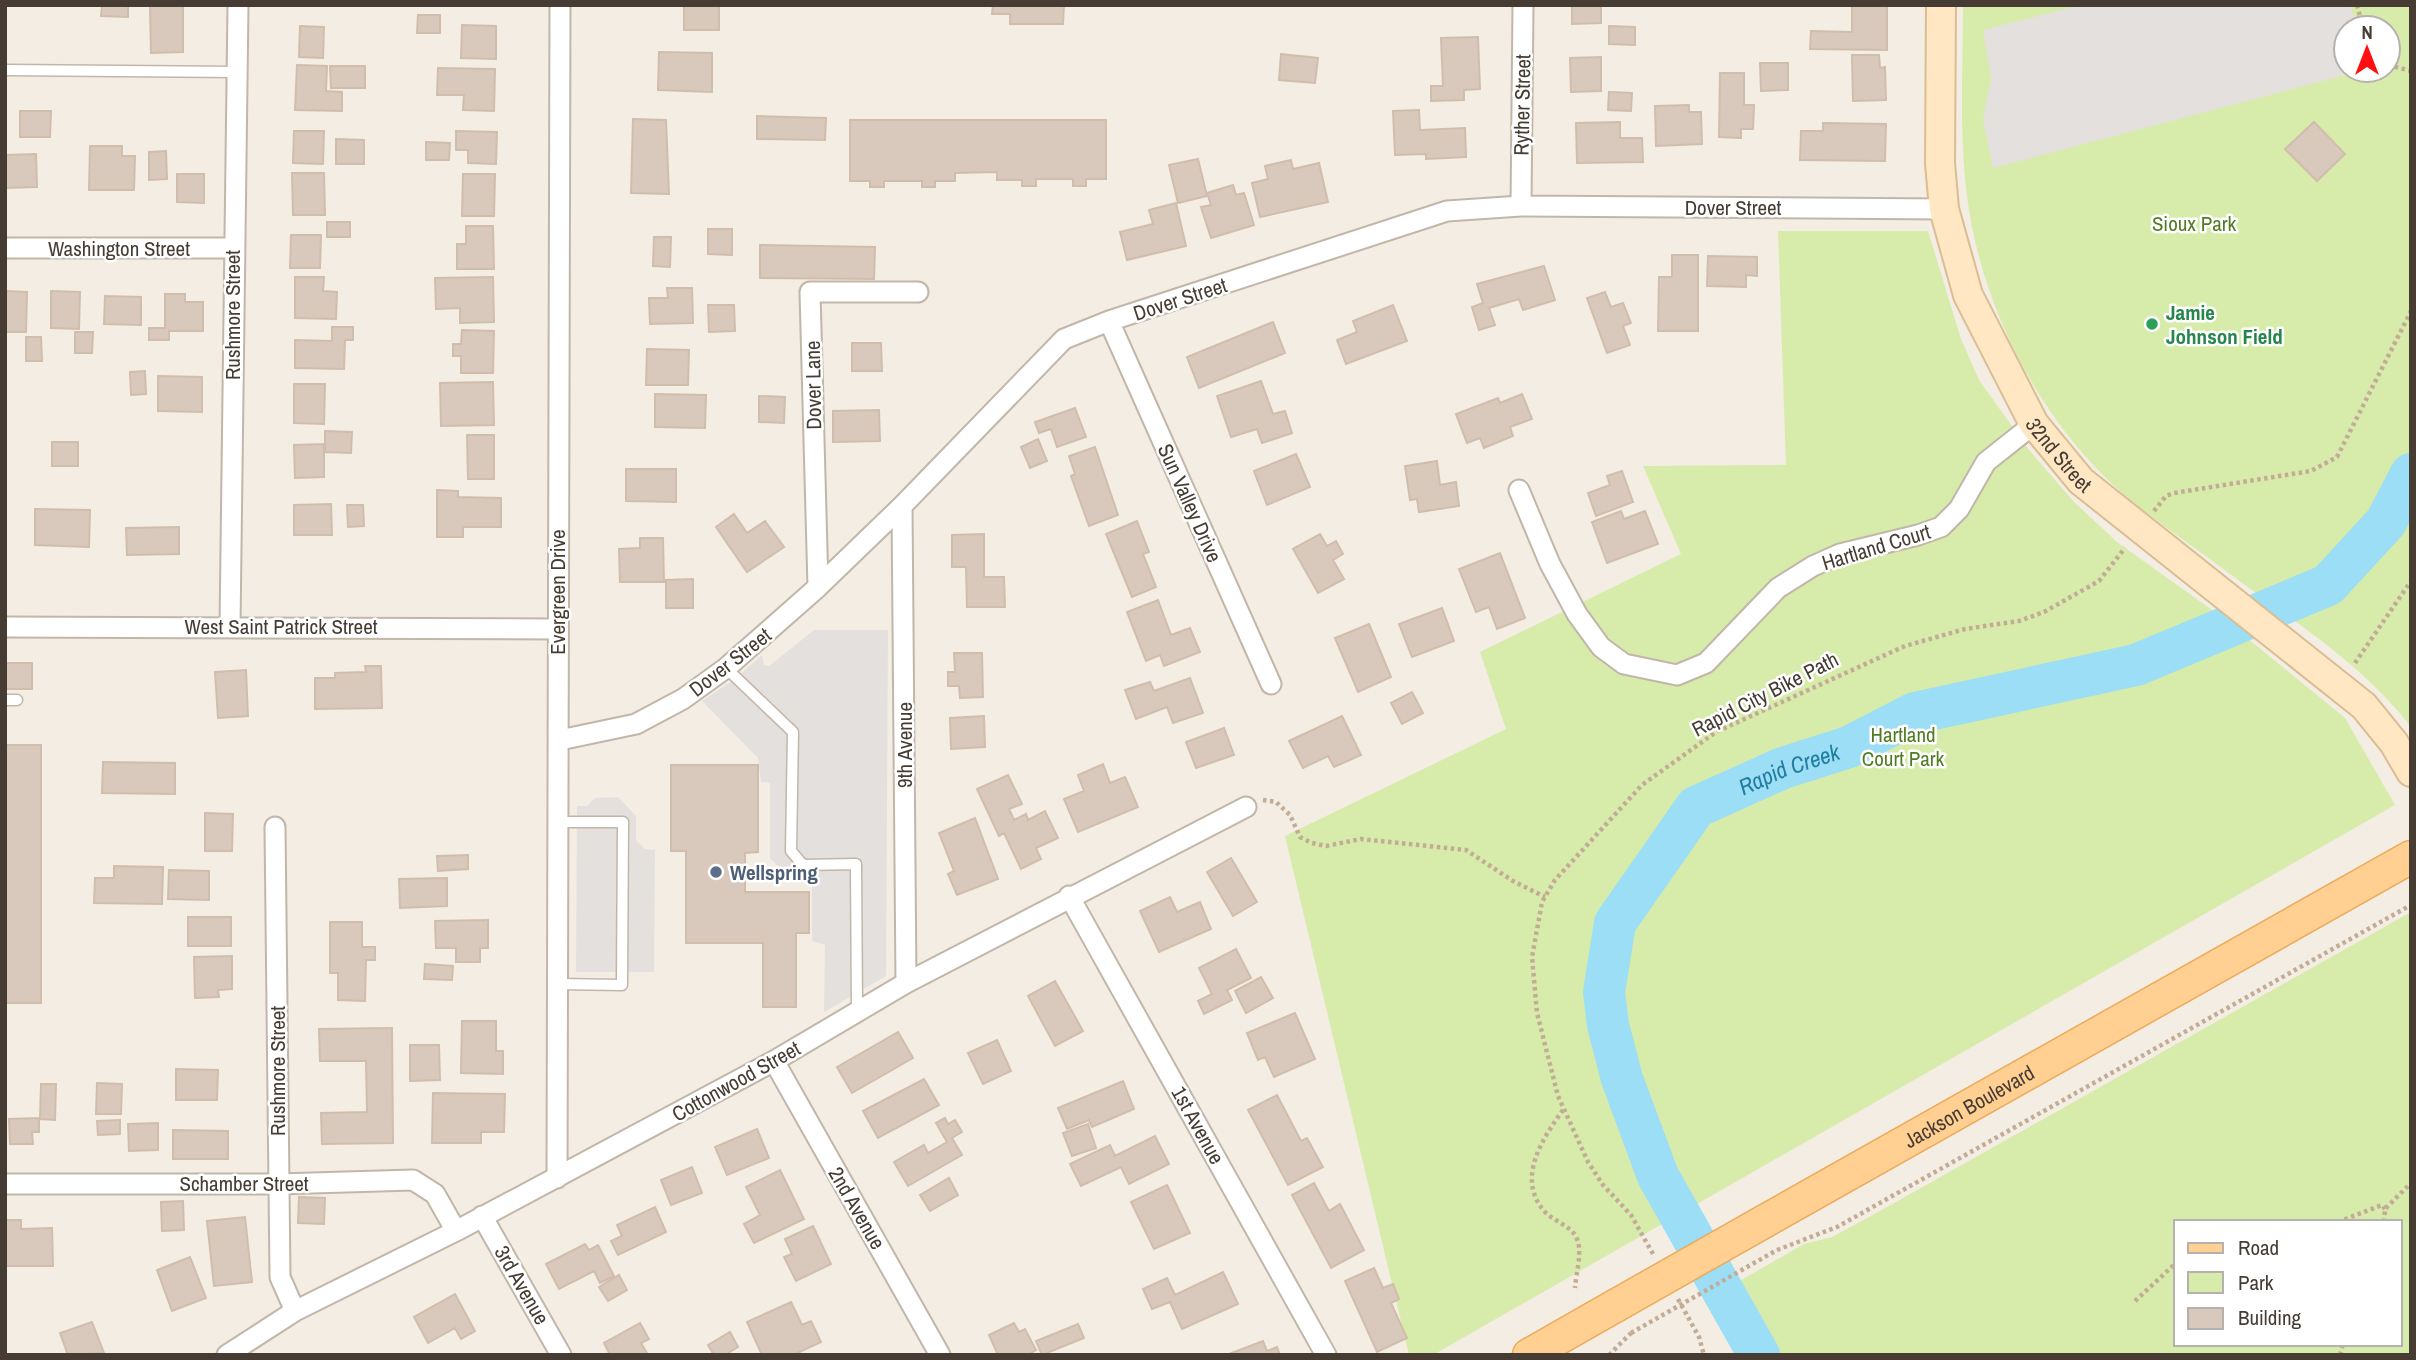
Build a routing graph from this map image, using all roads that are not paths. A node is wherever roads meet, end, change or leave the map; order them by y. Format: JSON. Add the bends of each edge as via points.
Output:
{"nodes":[{"id":1,"x":238,"y":5,"type":"edge"},
{"id":2,"x":560,"y":5,"type":"edge"},
{"id":3,"x":1523,"y":5,"type":"edge"},
{"id":4,"x":1941,"y":5,"type":"edge"},
{"id":5,"x":5,"y":70,"type":"edge"},
{"id":6,"x":237,"y":72,"type":"junction"},
{"id":7,"x":1521,"y":206,"type":"junction"},
{"id":8,"x":1944,"y":209,"type":"junction"},
{"id":9,"x":5,"y":248,"type":"edge"},
{"id":10,"x":233,"y":248,"type":"junction"},
{"id":11,"x":918,"y":292,"type":"dead end"},
{"id":12,"x":1109,"y":321,"type":"junction"},
{"id":13,"x":2034,"y":424,"type":"junction"},
{"id":14,"x":1519,"y":490,"type":"dead end"},
{"id":15,"x":902,"y":506,"type":"junction"},
{"id":16,"x":818,"y":587,"type":"junction"},
{"id":17,"x":230,"y":625,"type":"junction"},
{"id":18,"x":5,"y":627,"type":"edge"},
{"id":19,"x":556,"y":629,"type":"junction"},
{"id":20,"x":726,"y":668,"type":"junction"},
{"id":21,"x":1271,"y":684,"type":"dead end"},
{"id":22,"x":5,"y":700,"type":"edge"},
{"id":23,"x":17,"y":700,"type":"dead end"},
{"id":24,"x":560,"y":740,"type":"junction"},
{"id":25,"x":2411,"y":772,"type":"edge"},
{"id":26,"x":1246,"y":807,"type":"road end"},
{"id":27,"x":560,"y":822,"type":"junction"},
{"id":28,"x":275,"y":827,"type":"dead end"},
{"id":29,"x":2411,"y":856,"type":"edge"},
{"id":30,"x":1069,"y":896,"type":"junction"},
{"id":31,"x":906,"y":983,"type":"junction"},
{"id":32,"x":558,"y":984,"type":"junction"},
{"id":33,"x":857,"y":1012,"type":"junction"},
{"id":34,"x":774,"y":1061,"type":"junction"},
{"id":35,"x":557,"y":1178,"type":"junction"},
{"id":36,"x":5,"y":1184,"type":"edge"},
{"id":37,"x":278,"y":1184,"type":"junction"},
{"id":38,"x":482,"y":1216,"type":"junction"},
{"id":39,"x":456,"y":1231,"type":"junction"},
{"id":40,"x":295,"y":1311,"type":"junction"},
{"id":41,"x":227,"y":1355,"type":"edge"},
{"id":42,"x":561,"y":1355,"type":"edge"},
{"id":43,"x":940,"y":1355,"type":"edge"},
{"id":44,"x":1326,"y":1355,"type":"edge"},
{"id":45,"x":1529,"y":1355,"type":"edge"}],
"edges":[{"from":1,"to":6,"type":"street","name":"Rushmore Street"},
{"from":2,"to":19,"type":"street","name":"Evergreen Drive"},
{"from":3,"to":7,"type":"street","name":"Ryther Street"},
{"from":4,"to":8,"type":"street","name":"32nd Street"},
{"from":5,"to":6,"type":"lane"},
{"from":6,"to":10,"type":"street","name":"Rushmore Street"},
{"from":7,"to":8,"type":"street","name":"Dover Street"},
{"from":7,"to":12,"type":"street","name":"Dover Street","via":[[1447,211]]},
{"from":8,"to":13,"type":"street","name":"32nd Street","via":[[1968,295]]},
{"from":9,"to":10,"type":"street","name":"Washington Street"},
{"from":10,"to":17,"type":"street","name":"Rushmore Street"},
{"from":11,"to":16,"type":"street","name":"Dover Lane","via":[[810,292]]},
{"from":12,"to":15,"type":"street","name":"Dover Street","via":[[1064,339]]},
{"from":12,"to":21,"type":"street","name":"Sun Valley Drive"},
{"from":13,"to":14,"type":"street","name":"Hartland Court","via":[[1986,462],[1959,509],[1941,527],[1840,554],[1813,566],[1778,588],[1706,663],[1677,675],[1624,664],[1601,647],[1556,574]]},
{"from":13,"to":25,"type":"street","name":"32nd Street","via":[[2081,481],[2370,713]]},
{"from":15,"to":16,"type":"street","name":"Dover Street"},
{"from":15,"to":31,"type":"street","name":"9th Avenue"},
{"from":16,"to":20,"type":"street","name":"Dover Street"},
{"from":17,"to":18,"type":"street","name":"West Saint Patrick Street"},
{"from":17,"to":19,"type":"street","name":"West Saint Patrick Street"},
{"from":19,"to":24,"type":"street","name":"Evergreen Drive"},
{"from":20,"to":24,"type":"street","name":"Dover Street","via":[[683,699],[636,724]]},
{"from":20,"to":33,"type":"lane","via":[[793,732],[791,851],[803,865],[856,864]]},
{"from":22,"to":23,"type":"lane"},
{"from":24,"to":27,"type":"street","name":"Evergreen Drive"},
{"from":26,"to":30,"type":"street","name":"Cottonwood Street"},
{"from":27,"to":32,"type":"street","name":"Evergreen Drive"},
{"from":27,"to":32,"type":"lane","via":[[623,822],[622,985]]},
{"from":28,"to":37,"type":"street","name":"Rushmore Street"},
{"from":29,"to":45,"type":"main road","name":"Jackson Boulevard","bridge":true},
{"from":30,"to":31,"type":"street","name":"Cottonwood Street"},
{"from":30,"to":44,"type":"street","name":"1st Avenue"},
{"from":31,"to":33,"type":"street","name":"Cottonwood Street"},
{"from":32,"to":35,"type":"street","name":"Evergreen Drive"},
{"from":33,"to":34,"type":"street","name":"Cottonwood Street"},
{"from":34,"to":35,"type":"street","name":"Cottonwood Street"},
{"from":34,"to":43,"type":"street","name":"2nd Avenue"},
{"from":35,"to":38,"type":"street","name":"Cottonwood Street"},
{"from":36,"to":37,"type":"street","name":"Schamber Street"},
{"from":37,"to":39,"type":"street","name":"Schamber Street","via":[[413,1180],[435,1194]]},
{"from":37,"to":40,"type":"street","name":"Rushmore Street","via":[[279,1277]]},
{"from":38,"to":39,"type":"street","name":"Cottonwood Street"},
{"from":38,"to":42,"type":"street","name":"3rd Avenue"},
{"from":39,"to":40,"type":"street","name":"Cottonwood Street"},
{"from":40,"to":41,"type":"street","name":"Cottonwood Street"}]}
